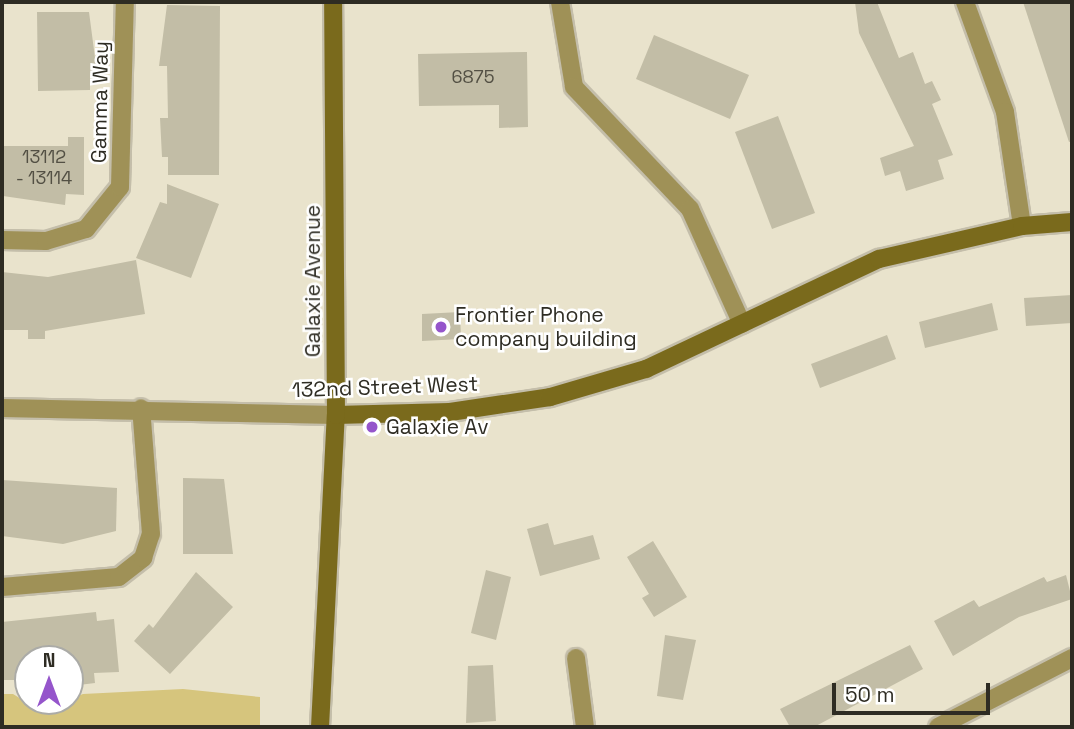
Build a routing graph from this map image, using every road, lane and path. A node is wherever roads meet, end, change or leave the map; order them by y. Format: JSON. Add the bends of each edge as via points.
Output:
{"nodes":[{"id":1,"x":125,"y":2,"type":"edge"},
{"id":2,"x":333,"y":2,"type":"edge"},
{"id":3,"x":560,"y":2,"type":"edge"},
{"id":4,"x":965,"y":2,"type":"edge"},
{"id":5,"x":1072,"y":222,"type":"edge"},
{"id":6,"x":1022,"y":226,"type":"junction"},
{"id":7,"x":2,"y":240,"type":"edge"},
{"id":8,"x":743,"y":324,"type":"junction"},
{"id":9,"x":2,"y":408,"type":"edge"},
{"id":10,"x":141,"y":408,"type":"junction"},
{"id":11,"x":336,"y":415,"type":"junction"},
{"id":12,"x":2,"y":587,"type":"edge"},
{"id":13,"x":576,"y":658,"type":"dead end"},
{"id":14,"x":1072,"y":658,"type":"edge"},
{"id":15,"x":320,"y":727,"type":"edge"},
{"id":16,"x":585,"y":727,"type":"edge"},
{"id":17,"x":938,"y":727,"type":"edge"}],
"edges":[{"from":1,"to":7,"type":"street","name":"Gamma Way","via":[[120,187],[86,229],[46,241]]},
{"from":2,"to":11,"type":"street","name":"Galaxie Avenue"},
{"from":3,"to":8,"type":"street","via":[[574,87],[690,209]]},
{"from":4,"to":6,"type":"street","via":[[1005,112]]},
{"from":5,"to":6,"type":"street","name":"132nd Street West"},
{"from":6,"to":8,"type":"street","name":"132nd Street West","via":[[879,259]]},
{"from":8,"to":11,"type":"street","name":"132nd Street West","via":[[646,369],[550,397],[450,412]]},
{"from":9,"to":10,"type":"street","name":"132nd Street West"},
{"from":10,"to":11,"type":"street","name":"132nd Street West"},
{"from":10,"to":12,"type":"street","via":[[151,534],[143,558],[119,577]]},
{"from":11,"to":15,"type":"street","name":"Galaxie Avenue"},
{"from":13,"to":16,"type":"street"},
{"from":14,"to":17,"type":"street"}]}
